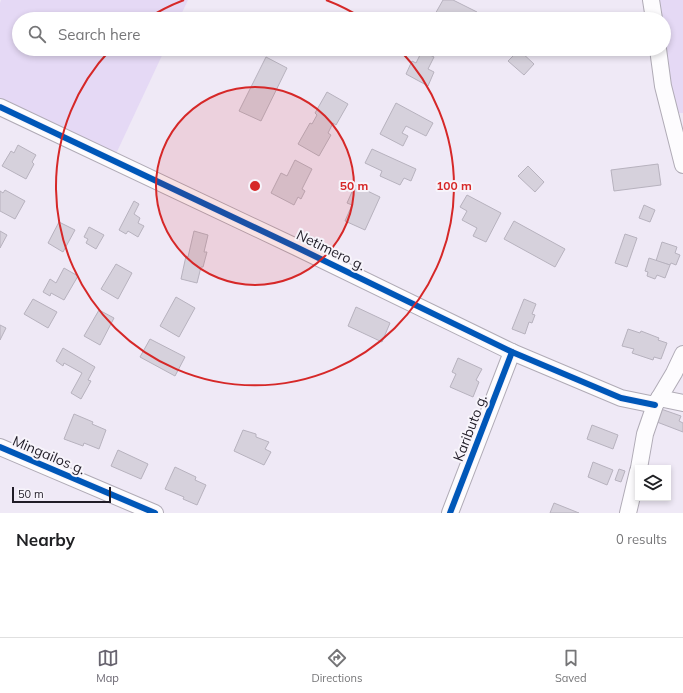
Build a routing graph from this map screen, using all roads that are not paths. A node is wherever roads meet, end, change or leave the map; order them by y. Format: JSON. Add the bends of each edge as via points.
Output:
{"nodes":[{"id":1,"x":651,"y":0,"type":"edge"},
{"id":2,"x":653,"y":12,"type":"edge"},
{"id":3,"x":659,"y":56,"type":"edge"},
{"id":4,"x":0,"y":107,"type":"edge"},
{"id":5,"x":683,"y":165,"type":"edge"},
{"id":6,"x":512,"y":352,"type":"junction"},
{"id":7,"x":683,"y":354,"type":"edge"},
{"id":8,"x":657,"y":401,"type":"junction"},
{"id":9,"x":683,"y":403,"type":"edge"},
{"id":10,"x":0,"y":447,"type":"edge"},
{"id":11,"x":639,"y":465,"type":"edge"},
{"id":12,"x":635,"y":482,"type":"edge"},
{"id":13,"x":155,"y":513,"type":"edge"},
{"id":14,"x":450,"y":513,"type":"edge"},
{"id":15,"x":628,"y":513,"type":"edge"}],
"edges":[{"from":1,"to":2,"type":"street"},
{"from":3,"to":5,"type":"street","via":[[663,86]]},
{"from":4,"to":6,"type":"street","name":"Netimero g."},
{"from":6,"to":8,"type":"street","name":"Netimero g.","via":[[621,398]]},
{"from":6,"to":14,"type":"street","name":"Kaributo g."},
{"from":7,"to":8,"type":"street"},
{"from":8,"to":9,"type":"street","name":"Netimero g."},
{"from":8,"to":11,"type":"street","via":[[645,434]]},
{"from":10,"to":13,"type":"street","name":"Mingailos g."},
{"from":12,"to":15,"type":"street"}]}
